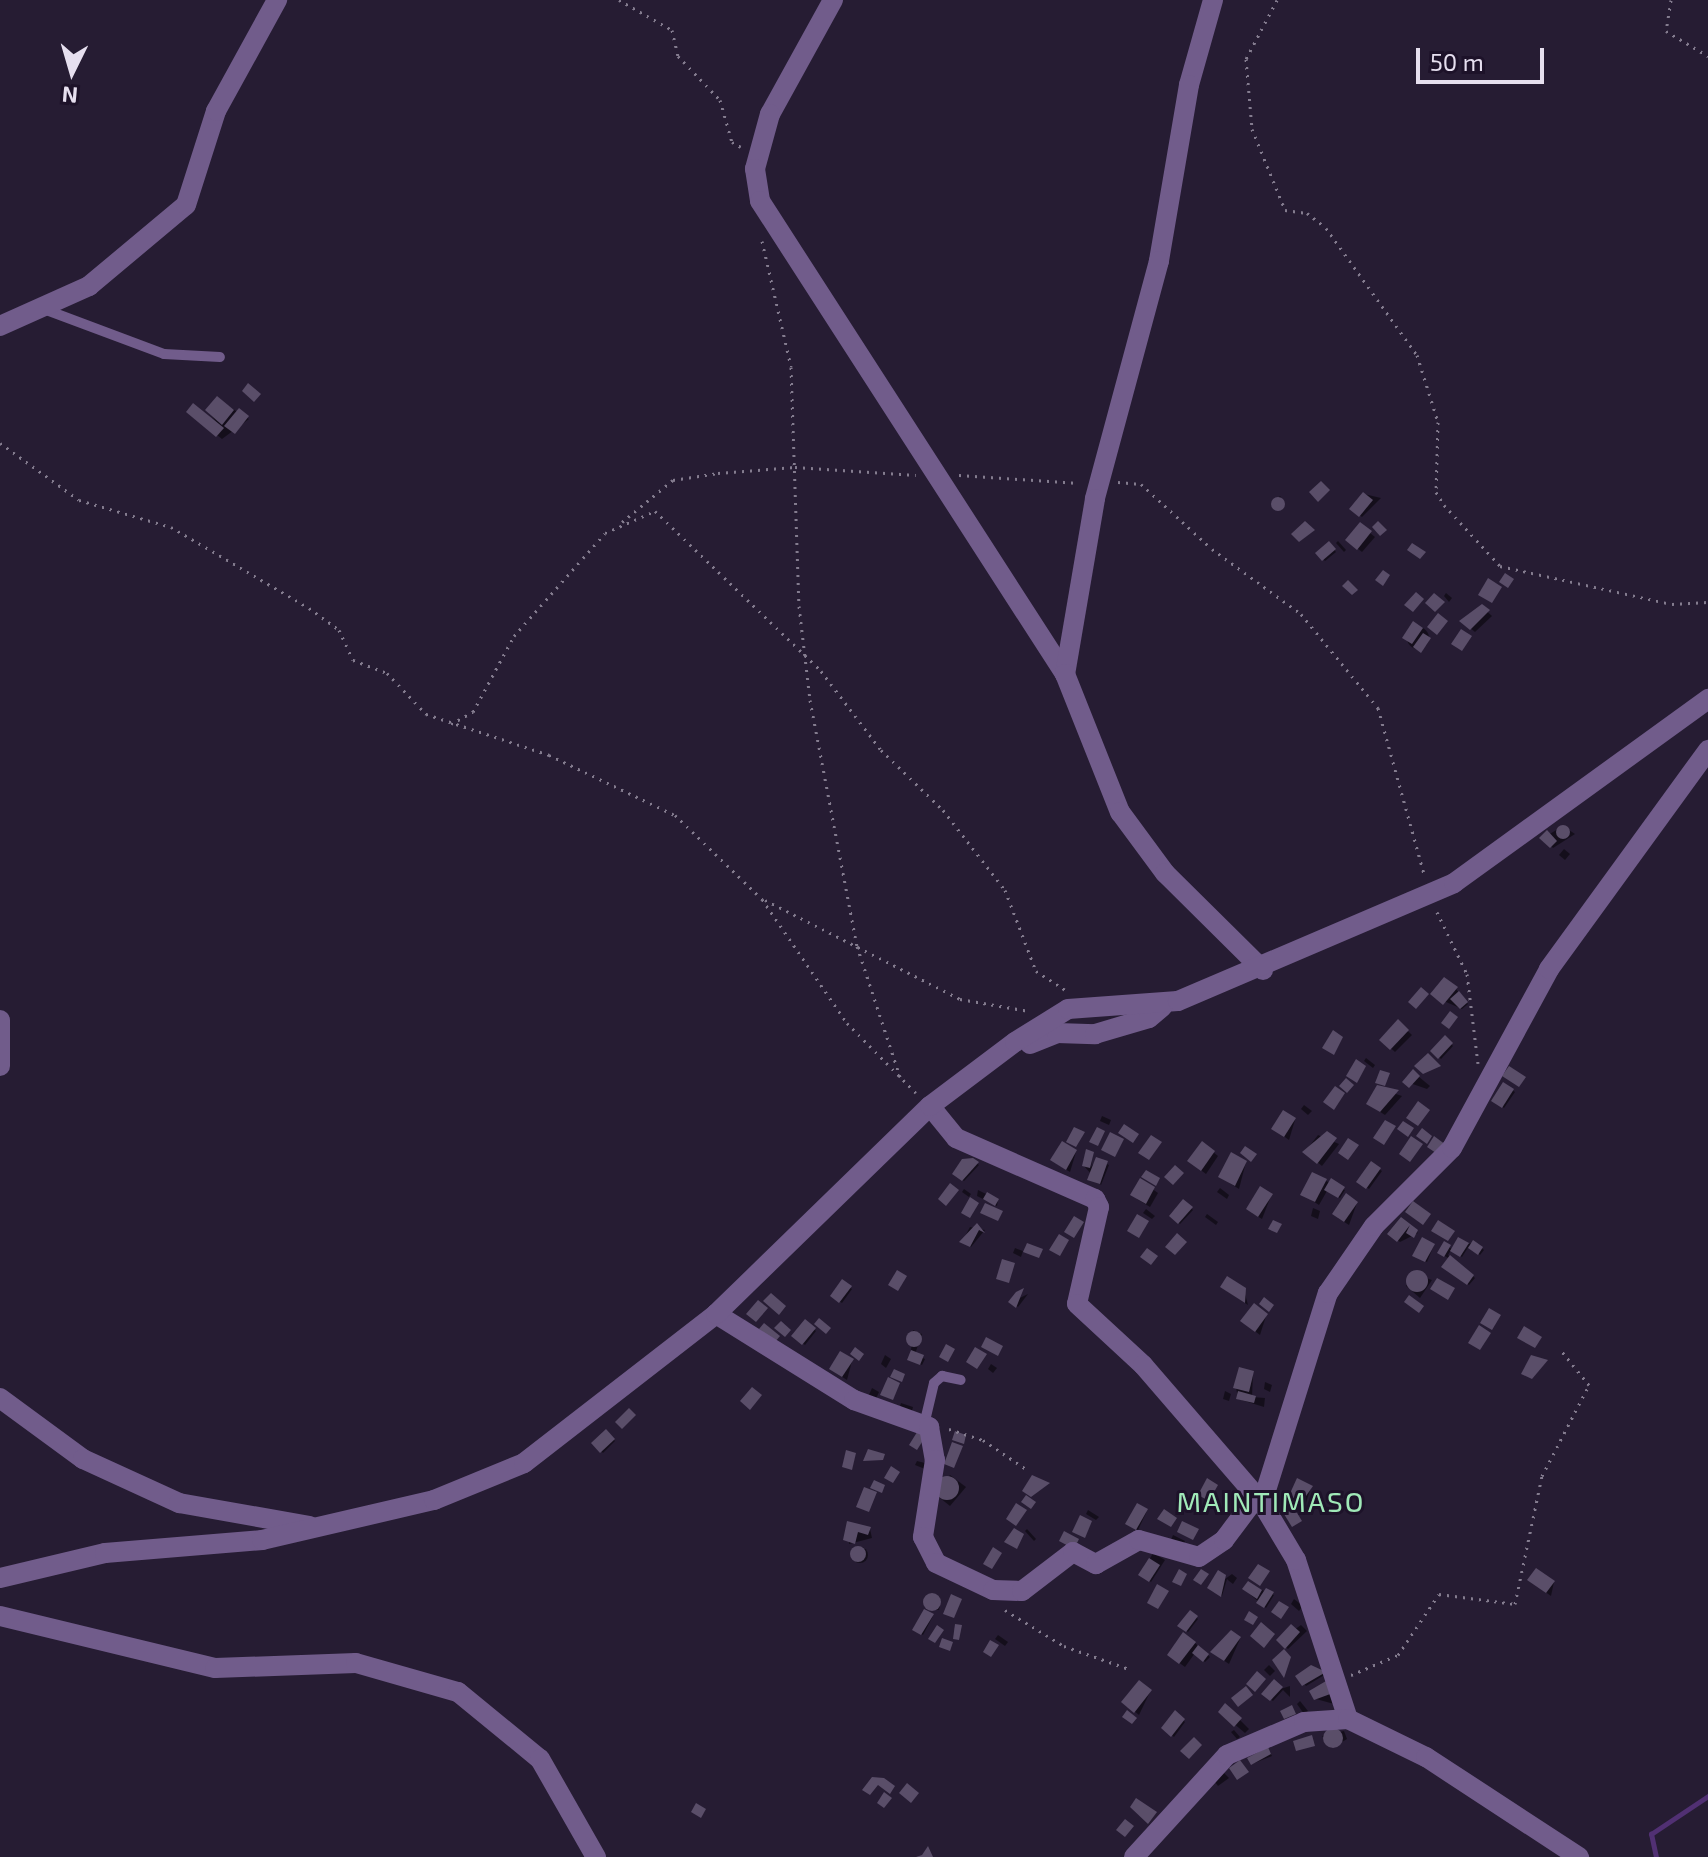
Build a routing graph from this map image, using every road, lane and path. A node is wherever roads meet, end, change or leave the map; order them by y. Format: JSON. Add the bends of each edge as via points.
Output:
{"nodes":[{"id":1,"x":277,"y":0,"type":"edge"},
{"id":2,"x":619,"y":0,"type":"edge"},
{"id":3,"x":1213,"y":0,"type":"edge"},
{"id":4,"x":1277,"y":0,"type":"edge"},
{"id":5,"x":1671,"y":0,"type":"edge"},
{"id":6,"x":833,"y":1,"type":"edge"},
{"id":7,"x":1708,"y":56,"type":"edge"},
{"id":8,"x":755,"y":169,"type":"junction"},
{"id":9,"x":760,"y":201,"type":"junction"},
{"id":10,"x":39,"y":307,"type":"junction"},
{"id":11,"x":0,"y":326,"type":"edge"},
{"id":12,"x":220,"y":357,"type":"dead end"},
{"id":13,"x":0,"y":443,"type":"edge"},
{"id":14,"x":795,"y":467,"type":"junction"},
{"id":15,"x":933,"y":475,"type":"junction"},
{"id":16,"x":1100,"y":480,"type":"junction"},
{"id":17,"x":622,"y":522,"type":"junction"},
{"id":18,"x":1708,"y":602,"type":"edge"},
{"id":19,"x":805,"y":655,"type":"junction"},
{"id":20,"x":1065,"y":674,"type":"junction"},
{"id":21,"x":1708,"y":699,"type":"edge"},
{"id":22,"x":450,"y":725,"type":"junction"},
{"id":23,"x":1708,"y":750,"type":"edge"},
{"id":24,"x":1430,"y":893,"type":"junction"},
{"id":25,"x":762,"y":899,"type":"junction"},
{"id":26,"x":857,"y":946,"type":"junction"},
{"id":27,"x":1263,"y":970,"type":"junction"},
{"id":28,"x":1070,"y":1002,"type":"junction"},
{"id":29,"x":1162,"y":1007,"type":"junction"},
{"id":30,"x":0,"y":1020,"type":"edge"},
{"id":31,"x":0,"y":1066,"type":"edge"},
{"id":32,"x":984,"y":1066,"type":"junction"},
{"id":33,"x":902,"y":1081,"type":"junction"},
{"id":34,"x":1484,"y":1086,"type":"junction"},
{"id":35,"x":930,"y":1106,"type":"junction"},
{"id":36,"x":716,"y":1314,"type":"junction"},
{"id":37,"x":1560,"y":1349,"type":"dead end"},
{"id":38,"x":961,"y":1380,"type":"dead end"},
{"id":39,"x":0,"y":1398,"type":"edge"},
{"id":40,"x":927,"y":1426,"type":"junction"},
{"id":41,"x":1029,"y":1471,"type":"dead end"},
{"id":42,"x":1260,"y":1499,"type":"junction"},
{"id":43,"x":310,"y":1526,"type":"junction"},
{"id":44,"x":0,"y":1578,"type":"edge"},
{"id":45,"x":1006,"y":1594,"type":"junction"},
{"id":46,"x":0,"y":1616,"type":"edge"},
{"id":47,"x":1129,"y":1669,"type":"dead end"},
{"id":48,"x":1334,"y":1680,"type":"junction"},
{"id":49,"x":1348,"y":1719,"type":"junction"},
{"id":50,"x":596,"y":1857,"type":"edge"},
{"id":51,"x":1134,"y":1857,"type":"edge"},
{"id":52,"x":1579,"y":1857,"type":"edge"}],
"edges":[{"from":1,"to":10,"type":"street","via":[[216,111],[186,205],[89,286]]},
{"from":2,"to":8,"type":"path","via":[[672,30],[678,56],[720,100],[732,142],[749,153]]},
{"from":3,"to":16,"type":"street","via":[[1189,85],[1159,261]]},
{"from":4,"to":18,"type":"path","via":[[1246,59],[1244,91],[1260,155],[1285,210],[1307,213],[1326,228],[1417,355],[1438,422],[1436,492],[1444,505],[1500,566],[1672,604]]},
{"from":5,"to":7,"type":"path","via":[[1666,31]]},
{"from":6,"to":8,"type":"street","via":[[770,114]]},
{"from":8,"to":9,"type":"street"},
{"from":9,"to":14,"type":"path","via":[[791,367]]},
{"from":9,"to":15,"type":"street"},
{"from":10,"to":11,"type":"street"},
{"from":10,"to":12,"type":"lane","via":[[164,354]]},
{"from":13,"to":22,"type":"path","via":[[79,500],[171,527],[309,608],[339,630],[353,660],[387,673],[426,714]]},
{"from":14,"to":15,"type":"path"},
{"from":14,"to":17,"type":"path","via":[[673,480]]},
{"from":14,"to":19,"type":"path"},
{"from":15,"to":16,"type":"path","via":[[1065,485]]},
{"from":15,"to":20,"type":"street"},
{"from":16,"to":20,"type":"street"},
{"from":16,"to":24,"type":"path","via":[[1141,484],[1212,549],[1260,579],[1301,614],[1378,708]]},
{"from":17,"to":19,"type":"path","via":[[655,511]]},
{"from":17,"to":22,"type":"path","via":[[514,636],[473,712]]},
{"from":19,"to":26,"type":"path"},
{"from":19,"to":28,"type":"path","via":[[1005,890],[1036,971]]},
{"from":20,"to":27,"type":"street","via":[[1120,812],[1165,873]]},
{"from":21,"to":24,"type":"street","via":[[1597,785]]},
{"from":22,"to":25,"type":"path","via":[[549,755],[675,815]]},
{"from":23,"to":34,"type":"street","via":[[1569,939]]},
{"from":24,"to":27,"type":"street"},
{"from":24,"to":34,"type":"path","via":[[1454,960],[1467,974]]},
{"from":25,"to":26,"type":"path"},
{"from":25,"to":33,"type":"path","via":[[847,1023]]},
{"from":26,"to":28,"type":"path","via":[[960,999],[1014,1011]]},
{"from":26,"to":33,"type":"path"},
{"from":27,"to":29,"type":"street"},
{"from":28,"to":29,"type":"street"},
{"from":28,"to":32,"type":"street"},
{"from":29,"to":32,"type":"street","via":[[1149,1018],[1095,1034],[1057,1033]]},
{"from":30,"to":31,"type":"street"},
{"from":32,"to":35,"type":"street"},
{"from":33,"to":35,"type":"path"},
{"from":34,"to":42,"type":"street","via":[[1452,1148],[1374,1226],[1328,1293]]},
{"from":35,"to":36,"type":"street"},
{"from":35,"to":42,"type":"street","via":[[956,1138],[1095,1199],[1077,1304],[1143,1365]]},
{"from":36,"to":40,"type":"street","via":[[854,1400]]},
{"from":36,"to":43,"type":"street","via":[[524,1463],[434,1500]]},
{"from":37,"to":48,"type":"path","via":[[1589,1385],[1542,1476],[1515,1604],[1439,1594],[1398,1655]]},
{"from":38,"to":40,"type":"lane","via":[[942,1376],[934,1383]]},
{"from":39,"to":43,"type":"street","via":[[83,1459],[179,1503]]},
{"from":40,"to":41,"type":"path","via":[[974,1436]]},
{"from":40,"to":45,"type":"street","via":[[935,1460],[923,1537],[936,1563]]},
{"from":42,"to":45,"type":"street","via":[[1224,1540],[1199,1557],[1139,1540],[1096,1564],[1073,1552],[1022,1591]]},
{"from":42,"to":48,"type":"street","via":[[1296,1560]]},
{"from":43,"to":44,"type":"street","via":[[262,1540],[105,1553]]},
{"from":45,"to":47,"type":"path","via":[[1005,1610],[1018,1620],[1092,1659]]},
{"from":46,"to":50,"type":"street","via":[[215,1668],[356,1663],[458,1692],[540,1759]]},
{"from":48,"to":49,"type":"street"},
{"from":49,"to":51,"type":"street","via":[[1304,1722],[1227,1755]]},
{"from":49,"to":52,"type":"street","via":[[1426,1757]]}]}
